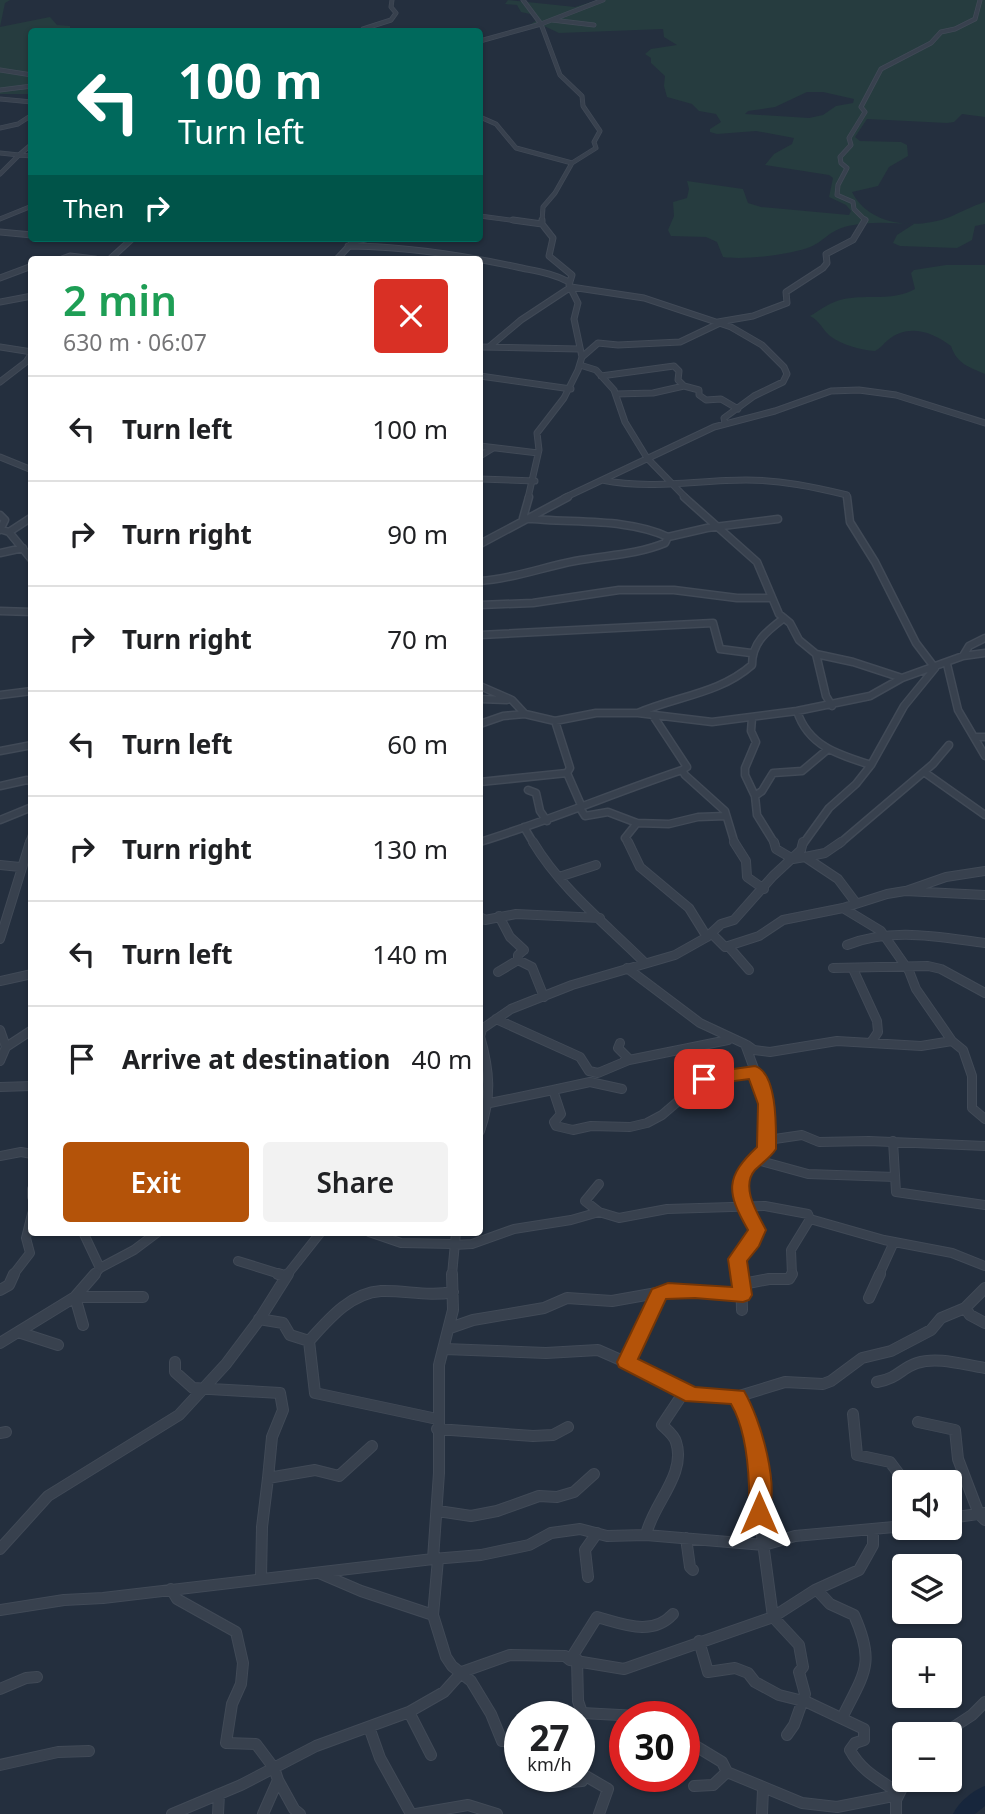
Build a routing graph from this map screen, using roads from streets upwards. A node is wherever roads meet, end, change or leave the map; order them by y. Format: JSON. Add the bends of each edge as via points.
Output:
{"nodes":[{"id":1,"x":392,"y":0,"type":"edge"},
{"id":2,"x":523,"y":0,"type":"edge"},
{"id":3,"x":603,"y":0,"type":"edge"},
{"id":4,"x":980,"y":0,"type":"edge"},
{"id":5,"x":551,"y":20,"type":"junction"},
{"id":6,"x":541,"y":24,"type":"junction"},
{"id":7,"x":594,"y":25,"type":"dead end"},
{"id":8,"x":364,"y":28,"type":"edge"},
{"id":9,"x":483,"y":40,"type":"edge"},
{"id":10,"x":0,"y":70,"type":"edge"},
{"id":11,"x":28,"y":74,"type":"edge"},
{"id":12,"x":28,"y":86,"type":"edge"},
{"id":13,"x":0,"y":90,"type":"edge"},
{"id":14,"x":0,"y":99,"type":"edge"},
{"id":15,"x":28,"y":102,"type":"edge"},
{"id":16,"x":28,"y":118,"type":"edge"},
{"id":17,"x":483,"y":118,"type":"edge"},
{"id":18,"x":28,"y":123,"type":"edge"},
{"id":19,"x":18,"y":124,"type":"junction"},
{"id":20,"x":0,"y":128,"type":"edge"},
{"id":21,"x":28,"y":147,"type":"edge"},
{"id":22,"x":0,"y":153,"type":"edge"},
{"id":23,"x":19,"y":155,"type":"junction"},
{"id":24,"x":28,"y":155,"type":"edge"},
{"id":25,"x":572,"y":163,"type":"junction"},
{"id":26,"x":0,"y":174,"type":"edge"},
{"id":27,"x":28,"y":208,"type":"edge"},
{"id":28,"x":483,"y":216,"type":"edge"},
{"id":29,"x":0,"y":219,"type":"edge"},
{"id":30,"x":542,"y":224,"type":"junction"},
{"id":31,"x":0,"y":232,"type":"edge"},
{"id":32,"x":28,"y":235,"type":"edge"},
{"id":33,"x":129,"y":242,"type":"edge"},
{"id":34,"x":355,"y":242,"type":"edge"},
{"id":35,"x":348,"y":246,"type":"junction"},
{"id":36,"x":113,"y":256,"type":"edge"},
{"id":37,"x":340,"y":256,"type":"edge"},
{"id":38,"x":463,"y":256,"type":"edge"},
{"id":39,"x":483,"y":260,"type":"edge"},
{"id":40,"x":28,"y":268,"type":"edge"},
{"id":41,"x":0,"y":278,"type":"edge"},
{"id":42,"x":570,"y":285,"type":"junction"},
{"id":43,"x":28,"y":297,"type":"edge"},
{"id":44,"x":0,"y":302,"type":"edge"},
{"id":45,"x":719,"y":323,"type":"junction"},
{"id":46,"x":0,"y":347,"type":"edge"},
{"id":47,"x":483,"y":347,"type":"edge"},
{"id":48,"x":489,"y":347,"type":"junction"},
{"id":49,"x":579,"y":349,"type":"junction"},
{"id":50,"x":28,"y":353,"type":"edge"},
{"id":51,"x":582,"y":356,"type":"junction"},
{"id":52,"x":28,"y":359,"type":"edge"},
{"id":53,"x":580,"y":365,"type":"junction"},
{"id":54,"x":483,"y":376,"type":"edge"},
{"id":55,"x":601,"y":376,"type":"junction"},
{"id":56,"x":0,"y":382,"type":"edge"},
{"id":57,"x":684,"y":386,"type":"junction"},
{"id":58,"x":571,"y":389,"type":"junction"},
{"id":59,"x":616,"y":394,"type":"junction"},
{"id":60,"x":738,"y":410,"type":"junction"},
{"id":61,"x":725,"y":423,"type":"junction"},
{"id":62,"x":985,"y":424,"type":"edge"},
{"id":63,"x":483,"y":446,"type":"edge"},
{"id":64,"x":494,"y":448,"type":"junction"},
{"id":65,"x":538,"y":453,"type":"junction"},
{"id":66,"x":483,"y":454,"type":"edge"},
{"id":67,"x":0,"y":457,"type":"edge"},
{"id":68,"x":647,"y":458,"type":"junction"},
{"id":69,"x":28,"y":468,"type":"edge"},
{"id":70,"x":483,"y":480,"type":"edge"},
{"id":71,"x":602,"y":480,"type":"junction"},
{"id":72,"x":535,"y":481,"type":"junction"},
{"id":73,"x":673,"y":484,"type":"junction"},
{"id":74,"x":0,"y":515,"type":"edge"},
{"id":75,"x":523,"y":518,"type":"junction"},
{"id":76,"x":778,"y":519,"type":"dead end"},
{"id":77,"x":28,"y":520,"type":"edge"},
{"id":78,"x":720,"y":528,"type":"junction"},
{"id":79,"x":0,"y":530,"type":"edge"},
{"id":80,"x":9,"y":532,"type":"junction"},
{"id":81,"x":668,"y":537,"type":"junction"},
{"id":82,"x":483,"y":542,"type":"edge"},
{"id":83,"x":23,"y":548,"type":"junction"},
{"id":84,"x":0,"y":553,"type":"edge"},
{"id":85,"x":28,"y":555,"type":"edge"},
{"id":86,"x":483,"y":581,"type":"edge"},
{"id":87,"x":771,"y":598,"type":"junction"},
{"id":88,"x":483,"y":605,"type":"edge"},
{"id":89,"x":0,"y":611,"type":"edge"},
{"id":90,"x":28,"y":612,"type":"edge"},
{"id":91,"x":784,"y":618,"type":"junction"},
{"id":92,"x":483,"y":635,"type":"edge"},
{"id":93,"x":985,"y":638,"type":"edge"},
{"id":94,"x":751,"y":653,"type":"junction"},
{"id":95,"x":985,"y":653,"type":"edge"},
{"id":96,"x":816,"y":654,"type":"junction"},
{"id":97,"x":963,"y":656,"type":"junction"},
{"id":98,"x":947,"y":664,"type":"junction"},
{"id":99,"x":935,"y":668,"type":"junction"},
{"id":100,"x":902,"y":678,"type":"junction"},
{"id":101,"x":483,"y":687,"type":"edge"},
{"id":102,"x":28,"y":692,"type":"edge"},
{"id":103,"x":0,"y":695,"type":"edge"},
{"id":104,"x":483,"y":699,"type":"edge"},
{"id":105,"x":509,"y":700,"type":"junction"},
{"id":106,"x":832,"y":706,"type":"junction"},
{"id":107,"x":797,"y":712,"type":"junction"},
{"id":108,"x":638,"y":713,"type":"junction"},
{"id":109,"x":525,"y":714,"type":"junction"},
{"id":110,"x":654,"y":717,"type":"junction"},
{"id":111,"x":752,"y":718,"type":"junction"},
{"id":112,"x":555,"y":721,"type":"junction"},
{"id":113,"x":483,"y":723,"type":"edge"},
{"id":114,"x":974,"y":737,"type":"junction"},
{"id":115,"x":985,"y":737,"type":"edge"},
{"id":116,"x":949,"y":745,"type":"dead end"},
{"id":117,"x":28,"y":746,"type":"edge"},
{"id":118,"x":827,"y":750,"type":"junction"},
{"id":119,"x":0,"y":751,"type":"edge"},
{"id":120,"x":985,"y":757,"type":"edge"},
{"id":121,"x":871,"y":765,"type":"junction"},
{"id":122,"x":682,"y":770,"type":"junction"},
{"id":123,"x":924,"y":772,"type":"junction"},
{"id":124,"x":567,"y":773,"type":"junction"},
{"id":125,"x":28,"y":780,"type":"edge"},
{"id":126,"x":483,"y":782,"type":"edge"},
{"id":127,"x":0,"y":786,"type":"edge"},
{"id":128,"x":528,"y":790,"type":"dead end"},
{"id":129,"x":755,"y":796,"type":"junction"},
{"id":130,"x":581,"y":807,"type":"junction"},
{"id":131,"x":28,"y":809,"type":"edge"},
{"id":132,"x":985,"y":815,"type":"edge"},
{"id":133,"x":726,"y":816,"type":"junction"},
{"id":134,"x":0,"y":820,"type":"edge"},
{"id":135,"x":547,"y":821,"type":"junction"},
{"id":136,"x":637,"y":823,"type":"junction"},
{"id":137,"x":524,"y":827,"type":"junction"},
{"id":138,"x":483,"y":841,"type":"edge"},
{"id":139,"x":28,"y":846,"type":"edge"},
{"id":140,"x":806,"y":857,"type":"junction"},
{"id":141,"x":793,"y":859,"type":"junction"},
{"id":142,"x":0,"y":865,"type":"edge"},
{"id":143,"x":596,"y":865,"type":"dead end"},
{"id":144,"x":20,"y":867,"type":"junction"},
{"id":145,"x":985,"y":871,"type":"edge"},
{"id":146,"x":559,"y":877,"type":"junction"},
{"id":147,"x":764,"y":889,"type":"junction"},
{"id":148,"x":905,"y":891,"type":"junction"},
{"id":149,"x":985,"y":895,"type":"edge"},
{"id":150,"x":856,"y":903,"type":"junction"},
{"id":151,"x":842,"y":908,"type":"junction"},
{"id":152,"x":499,"y":916,"type":"junction"},
{"id":153,"x":600,"y":918,"type":"junction"},
{"id":154,"x":483,"y":920,"type":"edge"},
{"id":155,"x":709,"y":935,"type":"junction"},
{"id":156,"x":883,"y":935,"type":"junction"},
{"id":157,"x":0,"y":939,"type":"edge"},
{"id":158,"x":985,"y":943,"type":"edge"},
{"id":159,"x":847,"y":945,"type":"dead end"},
{"id":160,"x":729,"y":947,"type":"junction"},
{"id":161,"x":517,"y":960,"type":"junction"},
{"id":162,"x":645,"y":963,"type":"junction"},
{"id":163,"x":903,"y":965,"type":"junction"},
{"id":164,"x":627,"y":968,"type":"junction"},
{"id":165,"x":833,"y":968,"type":"dead end"},
{"id":166,"x":853,"y":969,"type":"junction"},
{"id":167,"x":749,"y":970,"type":"dead end"},
{"id":168,"x":498,"y":972,"type":"dead end"},
{"id":169,"x":28,"y":975,"type":"edge"},
{"id":170,"x":0,"y":981,"type":"edge"},
{"id":171,"x":985,"y":993,"type":"edge"},
{"id":172,"x":544,"y":997,"type":"junction"},
{"id":173,"x":496,"y":1018,"type":"junction"},
{"id":174,"x":483,"y":1029,"type":"edge"},
{"id":175,"x":0,"y":1030,"type":"edge"},
{"id":176,"x":28,"y":1035,"type":"edge"},
{"id":177,"x":728,"y":1040,"type":"junction"},
{"id":178,"x":872,"y":1041,"type":"junction"},
{"id":179,"x":952,"y":1041,"type":"junction"},
{"id":180,"x":620,"y":1043,"type":"dead end"},
{"id":181,"x":745,"y":1044,"type":"junction"},
{"id":182,"x":483,"y":1045,"type":"edge"},
{"id":183,"x":6,"y":1046,"type":"junction"},
{"id":184,"x":0,"y":1061,"type":"edge"},
{"id":185,"x":621,"y":1063,"type":"junction"},
{"id":186,"x":594,"y":1072,"type":"junction"},
{"id":187,"x":755,"y":1072,"type":"junction"},
{"id":188,"x":590,"y":1082,"type":"junction"},
{"id":189,"x":28,"y":1086,"type":"edge"},
{"id":190,"x":0,"y":1087,"type":"edge"},
{"id":191,"x":622,"y":1089,"type":"dead end"},
{"id":192,"x":553,"y":1090,"type":"junction"},
{"id":193,"x":490,"y":1103,"type":"junction"},
{"id":194,"x":985,"y":1119,"type":"edge"},
{"id":195,"x":483,"y":1123,"type":"edge"},
{"id":196,"x":768,"y":1140,"type":"junction"},
{"id":197,"x":893,"y":1141,"type":"junction"},
{"id":198,"x":985,"y":1146,"type":"edge"},
{"id":199,"x":28,"y":1153,"type":"edge"},
{"id":200,"x":0,"y":1156,"type":"edge"},
{"id":201,"x":757,"y":1160,"type":"junction"},
{"id":202,"x":895,"y":1177,"type":"junction"},
{"id":203,"x":599,"y":1184,"type":"dead end"},
{"id":204,"x":985,"y":1205,"type":"edge"},
{"id":205,"x":744,"y":1206,"type":"junction"},
{"id":206,"x":599,"y":1212,"type":"junction"},
{"id":207,"x":810,"y":1219,"type":"junction"},
{"id":208,"x":28,"y":1230,"type":"edge"},
{"id":209,"x":85,"y":1236,"type":"edge"},
{"id":210,"x":153,"y":1236,"type":"edge"},
{"id":211,"x":318,"y":1236,"type":"edge"},
{"id":212,"x":376,"y":1236,"type":"edge"},
{"id":213,"x":455,"y":1236,"type":"edge"},
{"id":214,"x":894,"y":1242,"type":"junction"},
{"id":215,"x":454,"y":1245,"type":"junction"},
{"id":216,"x":238,"y":1261,"type":"dead end"},
{"id":217,"x":985,"y":1266,"type":"edge"},
{"id":218,"x":100,"y":1268,"type":"junction"},
{"id":219,"x":285,"y":1276,"type":"junction"},
{"id":220,"x":743,"y":1284,"type":"junction"},
{"id":221,"x":985,"y":1288,"type":"edge"},
{"id":222,"x":0,"y":1290,"type":"edge"},
{"id":223,"x":453,"y":1292,"type":"junction"},
{"id":224,"x":659,"y":1294,"type":"junction"},
{"id":225,"x":743,"y":1295,"type":"junction"},
{"id":226,"x":75,"y":1297,"type":"junction"},
{"id":227,"x":143,"y":1297,"type":"dead end"},
{"id":228,"x":869,"y":1298,"type":"dead end"},
{"id":229,"x":965,"y":1308,"type":"junction"},
{"id":230,"x":743,"y":1310,"type":"dead end"},
{"id":231,"x":259,"y":1319,"type":"junction"},
{"id":232,"x":985,"y":1323,"type":"edge"},
{"id":233,"x":83,"y":1325,"type":"dead end"},
{"id":234,"x":450,"y":1328,"type":"junction"},
{"id":235,"x":18,"y":1332,"type":"junction"},
{"id":236,"x":309,"y":1341,"type":"junction"},
{"id":237,"x":0,"y":1343,"type":"edge"},
{"id":238,"x":58,"y":1345,"type":"dead end"},
{"id":239,"x":445,"y":1349,"type":"junction"},
{"id":240,"x":175,"y":1362,"type":"dead end"},
{"id":241,"x":626,"y":1362,"type":"junction"},
{"id":242,"x":985,"y":1368,"type":"edge"},
{"id":243,"x":877,"y":1382,"type":"dead end"},
{"id":244,"x":201,"y":1390,"type":"junction"},
{"id":245,"x":684,"y":1392,"type":"junction"},
{"id":246,"x":736,"y":1396,"type":"junction"},
{"id":247,"x":853,"y":1413,"type":"dead end"},
{"id":248,"x":918,"y":1422,"type":"dead end"},
{"id":249,"x":437,"y":1424,"type":"junction"},
{"id":250,"x":568,"y":1427,"type":"dead end"},
{"id":251,"x":372,"y":1447,"type":"dead end"},
{"id":252,"x":896,"y":1470,"type":"edge"},
{"id":253,"x":594,"y":1474,"type":"dead end"},
{"id":254,"x":268,"y":1478,"type":"junction"},
{"id":255,"x":438,"y":1511,"type":"junction"},
{"id":256,"x":983,"y":1516,"type":"edge"},
{"id":257,"x":962,"y":1517,"type":"edge"},
{"id":258,"x":892,"y":1528,"type":"edge"},
{"id":259,"x":873,"y":1531,"type":"junction"},
{"id":260,"x":597,"y":1533,"type":"junction"},
{"id":261,"x":646,"y":1535,"type":"junction"},
{"id":262,"x":686,"y":1538,"type":"junction"},
{"id":263,"x":764,"y":1545,"type":"junction"},
{"id":264,"x":0,"y":1549,"type":"edge"},
{"id":265,"x":436,"y":1559,"type":"junction"},
{"id":266,"x":693,"y":1570,"type":"dead end"},
{"id":267,"x":318,"y":1572,"type":"junction"},
{"id":268,"x":588,"y":1577,"type":"dead end"},
{"id":269,"x":261,"y":1578,"type":"junction"},
{"id":270,"x":171,"y":1589,"type":"junction"},
{"id":271,"x":817,"y":1590,"type":"junction"},
{"id":272,"x":0,"y":1610,"type":"edge"},
{"id":273,"x":673,"y":1614,"type":"dead end"},
{"id":274,"x":433,"y":1615,"type":"junction"},
{"id":275,"x":773,"y":1617,"type":"junction"},
{"id":276,"x":699,"y":1641,"type":"junction"},
{"id":277,"x":573,"y":1659,"type":"junction"},
{"id":278,"x":462,"y":1672,"type":"junction"},
{"id":279,"x":37,"y":1678,"type":"dead end"},
{"id":280,"x":0,"y":1689,"type":"edge"},
{"id":281,"x":578,"y":1701,"type":"edge"},
{"id":282,"x":801,"y":1701,"type":"junction"},
{"id":283,"x":985,"y":1702,"type":"edge"},
{"id":284,"x":409,"y":1712,"type":"junction"},
{"id":285,"x":842,"y":1718,"type":"junction"},
{"id":286,"x":961,"y":1722,"type":"edge"},
{"id":287,"x":369,"y":1727,"type":"junction"},
{"id":288,"x":787,"y":1735,"type":"dead end"},
{"id":289,"x":504,"y":1741,"type":"edge"},
{"id":290,"x":700,"y":1749,"type":"edge"},
{"id":291,"x":89,"y":1751,"type":"dead end"},
{"id":292,"x":431,"y":1755,"type":"dead end"},
{"id":293,"x":0,"y":1765,"type":"edge"},
{"id":294,"x":274,"y":1768,"type":"junction"},
{"id":295,"x":727,"y":1772,"type":"junction"},
{"id":296,"x":278,"y":1780,"type":"junction"},
{"id":297,"x":595,"y":1781,"type":"edge"},
{"id":298,"x":700,"y":1787,"type":"edge"},
{"id":299,"x":763,"y":1789,"type":"junction"},
{"id":300,"x":219,"y":1794,"type":"junction"},
{"id":301,"x":898,"y":1794,"type":"junction"},
{"id":302,"x":172,"y":1814,"type":"edge"},
{"id":303,"x":218,"y":1814,"type":"edge"},
{"id":304,"x":263,"y":1814,"type":"edge"},
{"id":305,"x":300,"y":1814,"type":"edge"},
{"id":306,"x":413,"y":1814,"type":"edge"},
{"id":307,"x":497,"y":1814,"type":"edge"},
{"id":308,"x":599,"y":1814,"type":"edge"},
{"id":309,"x":762,"y":1814,"type":"edge"},
{"id":310,"x":896,"y":1814,"type":"edge"}],
"edges":[{"from":1,"to":8,"type":"street","via":[[396,13],[391,20]]},
{"from":2,"to":6,"type":"street"},
{"from":3,"to":5,"type":"street"},
{"from":4,"to":45,"type":"street","via":[[975,19],[941,32],[931,43],[881,69],[873,90],[861,103],[865,112],[849,138],[851,145],[840,157],[847,168],[837,195],[853,202],[865,220],[853,240],[826,254],[821,272],[786,292],[787,303]]},
{"from":5,"to":6,"type":"street"},
{"from":5,"to":7,"type":"street"},
{"from":6,"to":9,"type":"street"},
{"from":6,"to":25,"type":"street","via":[[560,75],[582,96],[583,106],[600,131],[596,148]]},
{"from":10,"to":11,"type":"street"},
{"from":12,"to":13,"type":"street"},
{"from":14,"to":15,"type":"street"},
{"from":16,"to":19,"type":"street"},
{"from":17,"to":25,"type":"street","via":[[496,124],[516,148]]},
{"from":18,"to":19,"type":"street"},
{"from":19,"to":20,"type":"street"},
{"from":21,"to":23,"type":"street"},
{"from":22,"to":23,"type":"street"},
{"from":23,"to":24,"type":"street"},
{"from":23,"to":26,"type":"street"},
{"from":25,"to":30,"type":"street","via":[[543,206]]},
{"from":27,"to":29,"type":"street"},
{"from":28,"to":30,"type":"street"},
{"from":30,"to":42,"type":"street","via":[[553,238],[549,256],[570,271]]},
{"from":31,"to":32,"type":"street"},
{"from":33,"to":36,"type":"street"},
{"from":34,"to":35,"type":"street"},
{"from":35,"to":37,"type":"street"},
{"from":35,"to":38,"type":"street","via":[[393,246]]},
{"from":39,"to":42,"type":"street","via":[[552,273]]},
{"from":40,"to":41,"type":"street"},
{"from":42,"to":45,"type":"street","via":[[644,298]]},
{"from":42,"to":48,"type":"street"},
{"from":42,"to":49,"type":"street","via":[[578,303],[574,319]]},
{"from":43,"to":44,"type":"street"},
{"from":45,"to":51,"type":"street","via":[[684,342],[598,343]]},
{"from":45,"to":60,"type":"street","via":[[762,345],[787,374],[783,382]]},
{"from":46,"to":50,"type":"street"},
{"from":47,"to":48,"type":"street"},
{"from":48,"to":49,"type":"street"},
{"from":49,"to":51,"type":"street"},
{"from":51,"to":53,"type":"street"},
{"from":52,"to":56,"type":"street"},
{"from":53,"to":55,"type":"street"},
{"from":53,"to":58,"type":"street"},
{"from":54,"to":58,"type":"street"},
{"from":55,"to":57,"type":"street","via":[[674,366]]},
{"from":55,"to":59,"type":"street"},
{"from":57,"to":59,"type":"street"},
{"from":57,"to":60,"type":"street","via":[[699,390],[706,400],[721,399]]},
{"from":58,"to":65,"type":"street","via":[[537,432]]},
{"from":59,"to":68,"type":"street","via":[[625,422]]},
{"from":60,"to":61,"type":"street","via":[[724,418]]},
{"from":61,"to":62,"type":"street","via":[[820,392],[842,390],[912,399]]},
{"from":61,"to":68,"type":"street"},
{"from":63,"to":64,"type":"street"},
{"from":64,"to":65,"type":"street"},
{"from":64,"to":66,"type":"street"},
{"from":65,"to":72,"type":"street"},
{"from":67,"to":69,"type":"street"},
{"from":68,"to":71,"type":"street"},
{"from":68,"to":73,"type":"street"},
{"from":70,"to":72,"type":"street"},
{"from":71,"to":73,"type":"street"},
{"from":71,"to":75,"type":"street"},
{"from":72,"to":75,"type":"street"},
{"from":73,"to":78,"type":"street"},
{"from":73,"to":99,"type":"street","via":[[790,481],[847,495],[850,522],[876,562],[916,643]]},
{"from":74,"to":79,"type":"street","via":[[5,520]]},
{"from":75,"to":81,"type":"street","via":[[605,524]]},
{"from":75,"to":82,"type":"street"},
{"from":76,"to":78,"type":"street"},
{"from":77,"to":80,"type":"street"},
{"from":78,"to":81,"type":"street"},
{"from":78,"to":87,"type":"street","via":[[757,562]]},
{"from":79,"to":80,"type":"street"},
{"from":80,"to":83,"type":"street"},
{"from":81,"to":86,"type":"street","via":[[645,551]]},
{"from":83,"to":84,"type":"street"},
{"from":83,"to":85,"type":"street"},
{"from":87,"to":88,"type":"street","via":[[619,590],[533,603]]},
{"from":87,"to":91,"type":"street"},
{"from":89,"to":90,"type":"street"},
{"from":91,"to":94,"type":"street"},
{"from":91,"to":96,"type":"street"},
{"from":92,"to":94,"type":"street","via":[[713,623],[720,649]]},
{"from":93,"to":97,"type":"street","via":[[975,640]]},
{"from":94,"to":108,"type":"street","via":[[752,665],[734,682]]},
{"from":95,"to":97,"type":"street"},
{"from":96,"to":100,"type":"street"},
{"from":96,"to":106,"type":"street"},
{"from":97,"to":98,"type":"street"},
{"from":98,"to":99,"type":"street"},
{"from":98,"to":114,"type":"street","via":[[954,700]]},
{"from":99,"to":100,"type":"street"},
{"from":99,"to":121,"type":"street","via":[[904,706]]},
{"from":100,"to":106,"type":"street","via":[[870,696]]},
{"from":101,"to":105,"type":"street"},
{"from":102,"to":103,"type":"street"},
{"from":104,"to":105,"type":"street"},
{"from":105,"to":109,"type":"street","via":[[522,706]]},
{"from":106,"to":107,"type":"street"},
{"from":107,"to":111,"type":"street"},
{"from":107,"to":118,"type":"street","via":[[802,729]]},
{"from":108,"to":110,"type":"street"},
{"from":108,"to":112,"type":"street","via":[[596,713]]},
{"from":109,"to":112,"type":"street"},
{"from":109,"to":113,"type":"street"},
{"from":110,"to":111,"type":"street","via":[[712,722]]},
{"from":110,"to":122,"type":"street","via":[[682,757],[687,767]]},
{"from":111,"to":129,"type":"street","via":[[756,742],[745,775]]},
{"from":112,"to":124,"type":"street","via":[[570,768]]},
{"from":114,"to":115,"type":"street"},
{"from":114,"to":120,"type":"street"},
{"from":116,"to":123,"type":"street"},
{"from":117,"to":119,"type":"street"},
{"from":118,"to":121,"type":"street"},
{"from":118,"to":129,"type":"street","via":[[802,771],[772,773]]},
{"from":121,"to":141,"type":"street","via":[[829,808]]},
{"from":122,"to":130,"type":"street"},
{"from":122,"to":133,"type":"street"},
{"from":123,"to":132,"type":"street"},
{"from":123,"to":140,"type":"street","via":[[838,846]]},
{"from":124,"to":126,"type":"street"},
{"from":124,"to":130,"type":"street"},
{"from":125,"to":127,"type":"street"},
{"from":128,"to":135,"type":"street","via":[[536,793]]},
{"from":129,"to":141,"type":"street","via":[[757,815],[776,849]]},
{"from":130,"to":135,"type":"street"},
{"from":130,"to":136,"type":"street","via":[[585,816],[608,812]]},
{"from":131,"to":134,"type":"street"},
{"from":133,"to":136,"type":"street","via":[[669,824]]},
{"from":133,"to":147,"type":"street","via":[[746,861],[747,877]]},
{"from":135,"to":137,"type":"street"},
{"from":136,"to":155,"type":"street","via":[[625,838],[640,867],[688,908]]},
{"from":137,"to":138,"type":"street"},
{"from":137,"to":146,"type":"street"},
{"from":139,"to":144,"type":"street"},
{"from":140,"to":141,"type":"street"},
{"from":140,"to":150,"type":"street","via":[[838,879]]},
{"from":141,"to":147,"type":"street"},
{"from":142,"to":144,"type":"street"},
{"from":143,"to":146,"type":"street"},
{"from":144,"to":157,"type":"street"},
{"from":145,"to":148,"type":"street"},
{"from":146,"to":153,"type":"street"},
{"from":147,"to":155,"type":"street","via":[[734,920]]},
{"from":148,"to":149,"type":"street"},
{"from":148,"to":150,"type":"street"},
{"from":150,"to":151,"type":"street"},
{"from":151,"to":156,"type":"street","via":[[870,922]]},
{"from":151,"to":160,"type":"street","via":[[783,920],[759,936]]},
{"from":152,"to":153,"type":"street"},
{"from":152,"to":154,"type":"street"},
{"from":152,"to":161,"type":"street","via":[[510,937],[524,950]]},
{"from":153,"to":162,"type":"street"},
{"from":155,"to":160,"type":"street"},
{"from":155,"to":162,"type":"street","via":[[675,955]]},
{"from":156,"to":158,"type":"street","via":[[904,933]]},
{"from":156,"to":159,"type":"street"},
{"from":156,"to":163,"type":"street"},
{"from":160,"to":167,"type":"street"},
{"from":161,"to":168,"type":"street"},
{"from":161,"to":172,"type":"street","via":[[532,967]]},
{"from":162,"to":164,"type":"street"},
{"from":163,"to":166,"type":"street"},
{"from":163,"to":171,"type":"street","via":[[941,969]]},
{"from":163,"to":179,"type":"street"},
{"from":164,"to":172,"type":"street"},
{"from":164,"to":177,"type":"street"},
{"from":165,"to":166,"type":"street"},
{"from":166,"to":178,"type":"street","via":[[877,1021],[878,1032]]},
{"from":169,"to":170,"type":"street"},
{"from":172,"to":173,"type":"street"},
{"from":173,"to":174,"type":"street"},
{"from":173,"to":186,"type":"street","via":[[580,1057]]},
{"from":175,"to":183,"type":"street"},
{"from":176,"to":183,"type":"street"},
{"from":177,"to":181,"type":"street"},
{"from":177,"to":185,"type":"street"},
{"from":178,"to":179,"type":"street","via":[[922,1046]]},
{"from":178,"to":181,"type":"street","via":[[837,1041],[770,1052]]},
{"from":179,"to":194,"type":"street","via":[[963,1050],[972,1076],[972,1108]]},
{"from":180,"to":185,"type":"street","via":[[618,1048],[628,1058]]},
{"from":181,"to":187,"type":"street"},
{"from":182,"to":193,"type":"street"},
{"from":183,"to":184,"type":"street"},
{"from":185,"to":186,"type":"street"},
{"from":186,"to":188,"type":"street"},
{"from":187,"to":192,"type":"street","via":[[704,1079],[662,1115],[630,1127],[573,1130],[556,1126],[561,1114]]},
{"from":187,"to":196,"type":"street","via":[[767,1104]]},
{"from":188,"to":191,"type":"street"},
{"from":188,"to":192,"type":"street"},
{"from":189,"to":190,"type":"street"},
{"from":192,"to":193,"type":"street"},
{"from":193,"to":195,"type":"street"},
{"from":196,"to":197,"type":"street","via":[[802,1135],[819,1142]]},
{"from":196,"to":201,"type":"street"},
{"from":197,"to":198,"type":"street"},
{"from":197,"to":202,"type":"street"},
{"from":199,"to":200,"type":"street"},
{"from":201,"to":202,"type":"street","via":[[827,1178]]},
{"from":201,"to":205,"type":"street","via":[[745,1168],[740,1180]]},
{"from":202,"to":204,"type":"street","via":[[896,1192]]},
{"from":203,"to":206,"type":"street","via":[[585,1201]]},
{"from":205,"to":206,"type":"street","via":[[667,1209],[619,1218]]},
{"from":205,"to":207,"type":"street","via":[[802,1211]]},
{"from":205,"to":220,"type":"street","via":[[757,1230],[738,1259]]},
{"from":206,"to":215,"type":"street"},
{"from":207,"to":214,"type":"street"},
{"from":207,"to":220,"type":"street","via":[[791,1251],[789,1279]]},
{"from":208,"to":222,"type":"street","via":[[30,1253],[9,1286]]},
{"from":209,"to":218,"type":"street"},
{"from":210,"to":218,"type":"street"},
{"from":211,"to":219,"type":"street"},
{"from":212,"to":215,"type":"street","via":[[404,1245],[441,1241]]},
{"from":213,"to":215,"type":"street"},
{"from":214,"to":217,"type":"street","via":[[954,1253]]},
{"from":214,"to":228,"type":"street"},
{"from":215,"to":223,"type":"street"},
{"from":216,"to":219,"type":"street"},
{"from":218,"to":226,"type":"street"},
{"from":219,"to":231,"type":"street"},
{"from":220,"to":225,"type":"street"},
{"from":221,"to":229,"type":"street"},
{"from":223,"to":234,"type":"street"},
{"from":223,"to":236,"type":"street","via":[[360,1295]]},
{"from":224,"to":225,"type":"street","via":[[695,1290]]},
{"from":224,"to":234,"type":"street","via":[[612,1301],[567,1298],[544,1308]]},
{"from":224,"to":241,"type":"street"},
{"from":225,"to":230,"type":"street"},
{"from":226,"to":227,"type":"street"},
{"from":226,"to":233,"type":"street"},
{"from":226,"to":235,"type":"street"},
{"from":229,"to":232,"type":"street"},
{"from":229,"to":246,"type":"street","via":[[891,1350],[862,1358],[831,1381],[785,1382]]},
{"from":231,"to":236,"type":"street","via":[[283,1323],[290,1335]]},
{"from":231,"to":244,"type":"street"},
{"from":234,"to":239,"type":"street"},
{"from":235,"to":237,"type":"street"},
{"from":235,"to":238,"type":"street"},
{"from":236,"to":249,"type":"street","via":[[315,1393]]},
{"from":239,"to":241,"type":"street","via":[[598,1350]]},
{"from":239,"to":249,"type":"street","via":[[439,1365]]},
{"from":240,"to":244,"type":"street","via":[[175,1372]]},
{"from":241,"to":245,"type":"street"},
{"from":242,"to":243,"type":"street","via":[[934,1360],[916,1363],[894,1379]]},
{"from":244,"to":254,"type":"street","via":[[279,1393],[284,1402],[272,1435]]},
{"from":244,"to":264,"type":"street","via":[[161,1428],[48,1496]]},
{"from":245,"to":246,"type":"street"},
{"from":245,"to":261,"type":"street","via":[[663,1425],[676,1440],[678,1464]]},
{"from":246,"to":263,"type":"street","via":[[754,1443]]},
{"from":247,"to":252,"type":"street","via":[[857,1455],[890,1462]]},
{"from":248,"to":256,"type":"street","via":[[955,1430],[958,1459]]},
{"from":249,"to":250,"type":"street","via":[[533,1436],[553,1435]]},
{"from":249,"to":255,"type":"street"},
{"from":251,"to":254,"type":"street","via":[[339,1476],[301,1471]]},
{"from":253,"to":255,"type":"street","via":[[574,1492],[522,1500],[497,1511],[471,1516]]},
{"from":254,"to":269,"type":"street"},
{"from":255,"to":265,"type":"street"},
{"from":256,"to":257,"type":"street"},
{"from":258,"to":259,"type":"street"},
{"from":259,"to":263,"type":"street","via":[[795,1536]]},
{"from":259,"to":271,"type":"street","via":[[873,1545],[859,1570]]},
{"from":260,"to":261,"type":"street"},
{"from":260,"to":265,"type":"street","via":[[580,1529],[551,1533],[529,1545]]},
{"from":260,"to":268,"type":"street","via":[[585,1550]]},
{"from":261,"to":262,"type":"street"},
{"from":262,"to":263,"type":"street"},
{"from":262,"to":266,"type":"street"},
{"from":263,"to":275,"type":"street"},
{"from":265,"to":267,"type":"street"},
{"from":265,"to":274,"type":"street"},
{"from":267,"to":269,"type":"street"},
{"from":267,"to":274,"type":"street","via":[[358,1592]]},
{"from":269,"to":270,"type":"street"},
{"from":270,"to":272,"type":"street"},
{"from":270,"to":294,"type":"street","via":[[177,1599],[236,1632],[243,1662],[226,1743],[256,1744]]},
{"from":271,"to":275,"type":"street"},
{"from":271,"to":285,"type":"street","via":[[830,1604],[854,1615],[866,1642],[867,1667]]},
{"from":273,"to":277,"type":"street","via":[[658,1628],[597,1617]]},
{"from":274,"to":278,"type":"street","via":[[446,1657]]},
{"from":275,"to":276,"type":"street"},
{"from":275,"to":282,"type":"street","via":[[802,1653],[800,1682],[805,1694]]},
{"from":276,"to":277,"type":"street","via":[[624,1669]]},
{"from":276,"to":282,"type":"street","via":[[708,1672],[735,1668],[779,1695]]},
{"from":277,"to":278,"type":"street","via":[[510,1655]]},
{"from":277,"to":281,"type":"street"},
{"from":278,"to":284,"type":"street","via":[[444,1692]]},
{"from":278,"to":289,"type":"street"},
{"from":279,"to":280,"type":"street"},
{"from":282,"to":285,"type":"street"},
{"from":282,"to":288,"type":"street"},
{"from":283,"to":286,"type":"street"},
{"from":284,"to":287,"type":"street"},
{"from":284,"to":292,"type":"street"},
{"from":285,"to":301,"type":"street","via":[[864,1729],[864,1740],[850,1750],[854,1760]]},
{"from":287,"to":294,"type":"street","via":[[316,1746]]},
{"from":287,"to":306,"type":"street","via":[[380,1758]]},
{"from":290,"to":295,"type":"street","via":[[722,1762]]},
{"from":291,"to":293,"type":"street","via":[[58,1752]]},
{"from":294,"to":296,"type":"street"},
{"from":294,"to":300,"type":"street"},
{"from":295,"to":298,"type":"street","via":[[720,1784]]},
{"from":295,"to":299,"type":"street"},
{"from":296,"to":304,"type":"street"},
{"from":296,"to":305,"type":"street"},
{"from":297,"to":308,"type":"street","via":[[608,1789]]},
{"from":299,"to":301,"type":"street","via":[[802,1803],[837,1807]]},
{"from":299,"to":309,"type":"street"},
{"from":300,"to":302,"type":"street"},
{"from":300,"to":303,"type":"street"},
{"from":301,"to":310,"type":"street"},
{"from":306,"to":307,"type":"street","via":[[449,1806],[489,1808]]}]}
